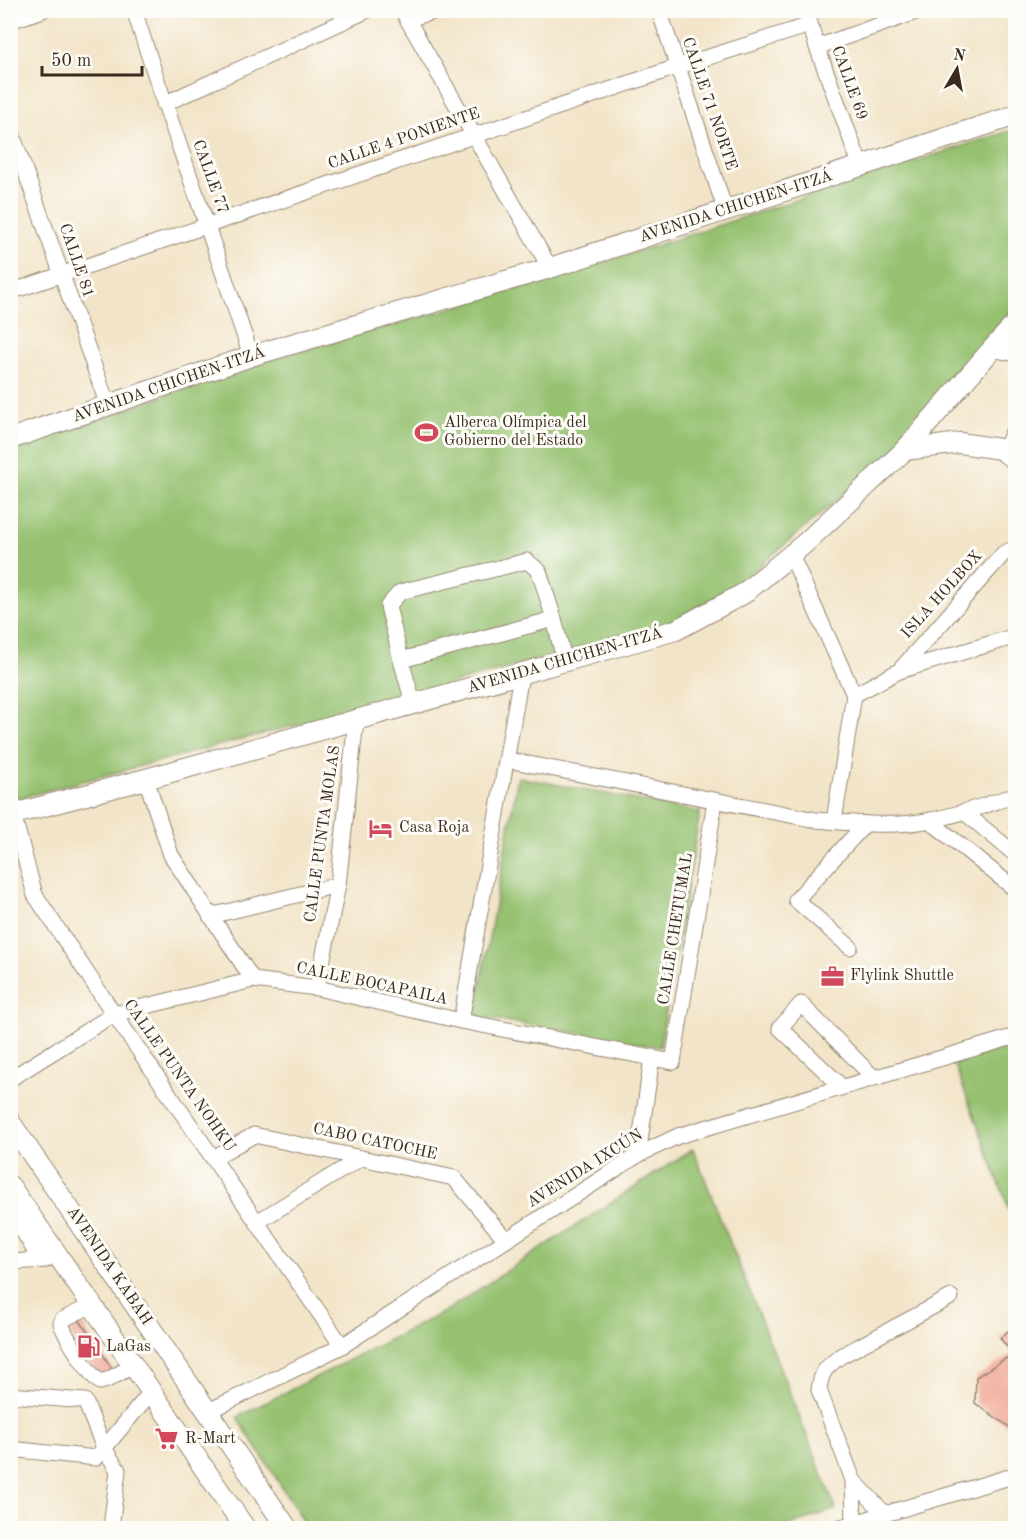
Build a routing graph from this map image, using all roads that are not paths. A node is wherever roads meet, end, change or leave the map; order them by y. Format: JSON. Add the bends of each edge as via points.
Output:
{"nodes":[{"id":1,"x":43,"y":10,"type":"edge"},
{"id":2,"x":134,"y":10,"type":"edge"},
{"id":3,"x":368,"y":10,"type":"edge"},
{"id":4,"x":440,"y":10,"type":"edge"},
{"id":5,"x":659,"y":10,"type":"edge"},
{"id":6,"x":922,"y":10,"type":"edge"},
{"id":7,"x":404,"y":15,"type":"edge"},
{"id":8,"x":808,"y":18,"type":"edge"},
{"id":9,"x":10,"y":21,"type":"edge"},
{"id":10,"x":817,"y":47,"type":"junction"},
{"id":11,"x":677,"y":66,"type":"junction"},
{"id":12,"x":164,"y":104,"type":"junction"},
{"id":13,"x":1016,"y":115,"type":"edge"},
{"id":14,"x":10,"y":128,"type":"edge"},
{"id":15,"x":473,"y":135,"type":"junction"},
{"id":16,"x":861,"y":167,"type":"junction"},
{"id":17,"x":725,"y":209,"type":"junction"},
{"id":18,"x":208,"y":225,"type":"junction"},
{"id":19,"x":550,"y":268,"type":"junction"},
{"id":20,"x":61,"y":275,"type":"junction"},
{"id":21,"x":10,"y":292,"type":"edge"},
{"id":22,"x":1016,"y":323,"type":"edge"},
{"id":23,"x":992,"y":349,"type":"junction"},
{"id":24,"x":1016,"y":354,"type":"edge"},
{"id":25,"x":251,"y":356,"type":"junction"},
{"id":26,"x":108,"y":406,"type":"junction"},
{"id":27,"x":1016,"y":431,"type":"edge"},
{"id":28,"x":10,"y":439,"type":"edge"},
{"id":29,"x":905,"y":450,"type":"junction"},
{"id":30,"x":1014,"y":459,"type":"edge"},
{"id":31,"x":1016,"y":548,"type":"edge"},
{"id":32,"x":791,"y":555,"type":"junction"},
{"id":33,"x":554,"y":619,"type":"junction"},
{"id":34,"x":1016,"y":636,"type":"edge"},
{"id":35,"x":401,"y":660,"type":"junction"},
{"id":36,"x":565,"y":663,"type":"junction"},
{"id":37,"x":899,"y":671,"type":"junction"},
{"id":38,"x":521,"y":675,"type":"junction"},
{"id":39,"x":854,"y":695,"type":"junction"},
{"id":40,"x":413,"y":703,"type":"junction"},
{"id":41,"x":356,"y":720,"type":"junction"},
{"id":42,"x":508,"y":760,"type":"junction"},
{"id":43,"x":146,"y":779,"type":"junction"},
{"id":44,"x":1016,"y":795,"type":"edge"},
{"id":45,"x":715,"y":801,"type":"junction"},
{"id":46,"x":964,"y":812,"type":"junction"},
{"id":47,"x":12,"y":815,"type":"edge"},
{"id":48,"x":834,"y":821,"type":"junction"},
{"id":49,"x":930,"y":821,"type":"junction"},
{"id":50,"x":865,"y":824,"type":"junction"},
{"id":51,"x":1016,"y":855,"type":"edge"},
{"id":52,"x":338,"y":885,"type":"junction"},
{"id":53,"x":1016,"y":890,"type":"edge"},
{"id":54,"x":210,"y":916,"type":"junction"},
{"id":55,"x":850,"y":947,"type":"dead end"},
{"id":56,"x":253,"y":980,"type":"junction"},
{"id":57,"x":317,"y":988,"type":"junction"},
{"id":58,"x":114,"y":1014,"type":"junction"},
{"id":59,"x":461,"y":1021,"type":"junction"},
{"id":60,"x":1016,"y":1036,"type":"edge"},
{"id":61,"x":652,"y":1057,"type":"junction"},
{"id":62,"x":673,"y":1062,"type":"joint"},
{"id":63,"x":873,"y":1077,"type":"junction"},
{"id":64,"x":10,"y":1079,"type":"edge"},
{"id":65,"x":842,"y":1087,"type":"junction"},
{"id":66,"x":10,"y":1122,"type":"edge"},
{"id":67,"x":638,"y":1155,"type":"junction"},
{"id":68,"x":213,"y":1158,"type":"junction"},
{"id":69,"x":361,"y":1158,"type":"junction"},
{"id":70,"x":10,"y":1186,"type":"edge"},
{"id":71,"x":11,"y":1213,"type":"edge"},
{"id":72,"x":257,"y":1222,"type":"junction"},
{"id":73,"x":506,"y":1240,"type":"junction"},
{"id":74,"x":40,"y":1260,"type":"junction"},
{"id":75,"x":61,"y":1260,"type":"junction"},
{"id":76,"x":10,"y":1262,"type":"edge"},
{"id":77,"x":951,"y":1297,"type":"dead end"},
{"id":78,"x":92,"y":1305,"type":"junction"},
{"id":79,"x":342,"y":1346,"type":"junction"},
{"id":80,"x":133,"y":1366,"type":"junction"},
{"id":81,"x":151,"y":1392,"type":"junction"},
{"id":82,"x":10,"y":1395,"type":"edge"},
{"id":83,"x":207,"y":1412,"type":"junction"},
{"id":84,"x":10,"y":1449,"type":"edge"},
{"id":85,"x":100,"y":1453,"type":"junction"},
{"id":86,"x":1016,"y":1475,"type":"edge"},
{"id":87,"x":853,"y":1480,"type":"junction"},
{"id":88,"x":885,"y":1514,"type":"junction"},
{"id":89,"x":848,"y":1527,"type":"edge"},
{"id":90,"x":111,"y":1528,"type":"edge"},
{"id":91,"x":245,"y":1528,"type":"edge"},
{"id":92,"x":287,"y":1528,"type":"edge"}],
"edges":[{"from":1,"to":9,"type":"street"},
{"from":2,"to":12,"type":"street","name":"CALLE 77"},
{"from":3,"to":12,"type":"street"},
{"from":4,"to":7,"type":"street"},
{"from":5,"to":11,"type":"street","name":"CALLE 71 NORTE"},
{"from":6,"to":10,"type":"street"},
{"from":7,"to":15,"type":"street"},
{"from":8,"to":10,"type":"street","name":"CALLE 69"},
{"from":8,"to":11,"type":"street","name":"CALLE 4 PONIENTE"},
{"from":10,"to":16,"type":"street","name":"CALLE 69"},
{"from":11,"to":15,"type":"street","name":"CALLE 4 PONIENTE"},
{"from":11,"to":17,"type":"street","name":"CALLE 71 NORTE"},
{"from":12,"to":18,"type":"street","name":"CALLE 77"},
{"from":13,"to":16,"type":"main road","name":"AVENIDA CHICHEN-ITZÁ"},
{"from":14,"to":20,"type":"street","name":"CALLE 81"},
{"from":15,"to":18,"type":"street","name":"CALLE 4 PONIENTE"},
{"from":15,"to":19,"type":"street"},
{"from":16,"to":17,"type":"main road","name":"AVENIDA CHICHEN-ITZÁ"},
{"from":17,"to":19,"type":"main road","name":"AVENIDA CHICHEN-ITZÁ"},
{"from":18,"to":20,"type":"street","name":"CALLE 4 PONIENTE"},
{"from":18,"to":25,"type":"street","name":"CALLE 77"},
{"from":19,"to":25,"type":"main road","name":"AVENIDA CHICHEN-ITZÁ"},
{"from":20,"to":21,"type":"street","name":"CALLE 4 PONIENTE"},
{"from":20,"to":26,"type":"street","name":"CALLE 81"},
{"from":22,"to":23,"type":"main road","name":"AVENIDA CHICHEN-ITZÁ"},
{"from":23,"to":24,"type":"street"},
{"from":23,"to":29,"type":"main road","name":"AVENIDA CHICHEN-ITZÁ"},
{"from":25,"to":26,"type":"main road","name":"AVENIDA CHICHEN-ITZÁ"},
{"from":26,"to":28,"type":"main road","name":"AVENIDA CHICHEN-ITZÁ"},
{"from":27,"to":30,"type":"main road","via":[[1012,440]]},
{"from":29,"to":30,"type":"main road","via":[[960,443],[1000,449]]},
{"from":29,"to":32,"type":"main road","name":"AVENIDA CHICHEN-ITZÁ"},
{"from":31,"to":37,"type":"street","name":"ISLA HOLBOX","via":[[1004,553]]},
{"from":32,"to":36,"type":"main road","name":"AVENIDA CHICHEN-ITZÁ","via":[[742,594],[676,630]]},
{"from":32,"to":39,"type":"street"},
{"from":33,"to":35,"type":"street"},
{"from":33,"to":35,"type":"street","via":[[539,571],[527,561],[400,592],[388,606]]},
{"from":33,"to":36,"type":"street"},
{"from":34,"to":37,"type":"street"},
{"from":35,"to":40,"type":"street"},
{"from":36,"to":38,"type":"main road","name":"AVENIDA CHICHEN-ITZÁ"},
{"from":37,"to":39,"type":"street"},
{"from":38,"to":40,"type":"main road","name":"AVENIDA CHICHEN-ITZÁ"},
{"from":38,"to":42,"type":"street"},
{"from":39,"to":48,"type":"street"},
{"from":40,"to":41,"type":"main road","name":"AVENIDA CHICHEN-ITZÁ"},
{"from":41,"to":43,"type":"main road","name":"AVENIDA CHICHEN-ITZÁ"},
{"from":41,"to":52,"type":"street","name":"CALLE PUNTA MOLAS"},
{"from":42,"to":45,"type":"street"},
{"from":42,"to":59,"type":"street"},
{"from":43,"to":47,"type":"main road","name":"AVENIDA CHICHEN-ITZÁ"},
{"from":43,"to":54,"type":"street","via":[[171,855]]},
{"from":44,"to":46,"type":"street"},
{"from":45,"to":48,"type":"street"},
{"from":45,"to":62,"type":"street","name":"CALLE CHETUMAL"},
{"from":46,"to":49,"type":"street"},
{"from":46,"to":51,"type":"street"},
{"from":47,"to":58,"type":"street","name":"CALLE PUNTA NOHKU","via":[[35,895]]},
{"from":48,"to":50,"type":"street"},
{"from":49,"to":50,"type":"street"},
{"from":49,"to":53,"type":"street"},
{"from":50,"to":55,"type":"street","via":[[796,900]]},
{"from":52,"to":54,"type":"street"},
{"from":52,"to":57,"type":"street","name":"CALLE PUNTA MOLAS"},
{"from":54,"to":56,"type":"street"},
{"from":56,"to":57,"type":"street","name":"CALLE BOCAPAILA"},
{"from":56,"to":58,"type":"street","name":"CALLE BOCAPAILA"},
{"from":57,"to":59,"type":"street","name":"CALLE BOCAPAILA"},
{"from":58,"to":64,"type":"street","name":"CALLE BOCAPAILA"},
{"from":58,"to":68,"type":"street","name":"CALLE PUNTA NOHKU"},
{"from":59,"to":61,"type":"street","name":"CALLE BOCAPAILA"},
{"from":60,"to":63,"type":"street","name":"AVENIDA IXCÚN"},
{"from":61,"to":62,"type":"street","name":"CALLE BOCAPAILA"},
{"from":61,"to":67,"type":"street"},
{"from":63,"to":65,"type":"street","name":"AVENIDA IXCÚN"},
{"from":63,"to":65,"type":"street","via":[[801,1004],[780,1028]]},
{"from":65,"to":67,"type":"street","name":"AVENIDA IXCÚN","via":[[678,1136]]},
{"from":66,"to":83,"type":"main road","name":"AVENIDA KABAH"},
{"from":67,"to":73,"type":"street","name":"AVENIDA IXCÚN"},
{"from":68,"to":69,"type":"street","name":"CABO CATOCHE","via":[[254,1136]]},
{"from":68,"to":72,"type":"street","name":"CALLE PUNTA NOHKU"},
{"from":69,"to":72,"type":"street"},
{"from":69,"to":73,"type":"street","name":"CABO CATOCHE","via":[[454,1178]]},
{"from":70,"to":75,"type":"main road"},
{"from":71,"to":74,"type":"street"},
{"from":72,"to":79,"type":"street","name":"CALLE PUNTA NOHKU"},
{"from":73,"to":79,"type":"street","name":"AVENIDA IXCÚN"},
{"from":74,"to":75,"type":"street"},
{"from":74,"to":76,"type":"street"},
{"from":75,"to":78,"type":"main road"},
{"from":77,"to":87,"type":"street","via":[[841,1356],[821,1376],[819,1390]]},
{"from":78,"to":80,"type":"main road"},
{"from":78,"to":80,"type":"street","via":[[61,1323],[81,1359],[100,1382]]},
{"from":79,"to":83,"type":"street","name":"AVENIDA IXCÚN"},
{"from":80,"to":81,"type":"main road"},
{"from":81,"to":85,"type":"street"},
{"from":81,"to":91,"type":"main road"},
{"from":82,"to":85,"type":"street","via":[[85,1401]]},
{"from":83,"to":92,"type":"main road","name":"AVENIDA KABAH"},
{"from":84,"to":85,"type":"street"},
{"from":85,"to":90,"type":"street","via":[[118,1470]]},
{"from":86,"to":88,"type":"street"},
{"from":87,"to":88,"type":"street"},
{"from":87,"to":89,"type":"street"},
{"from":88,"to":89,"type":"street"}]}
